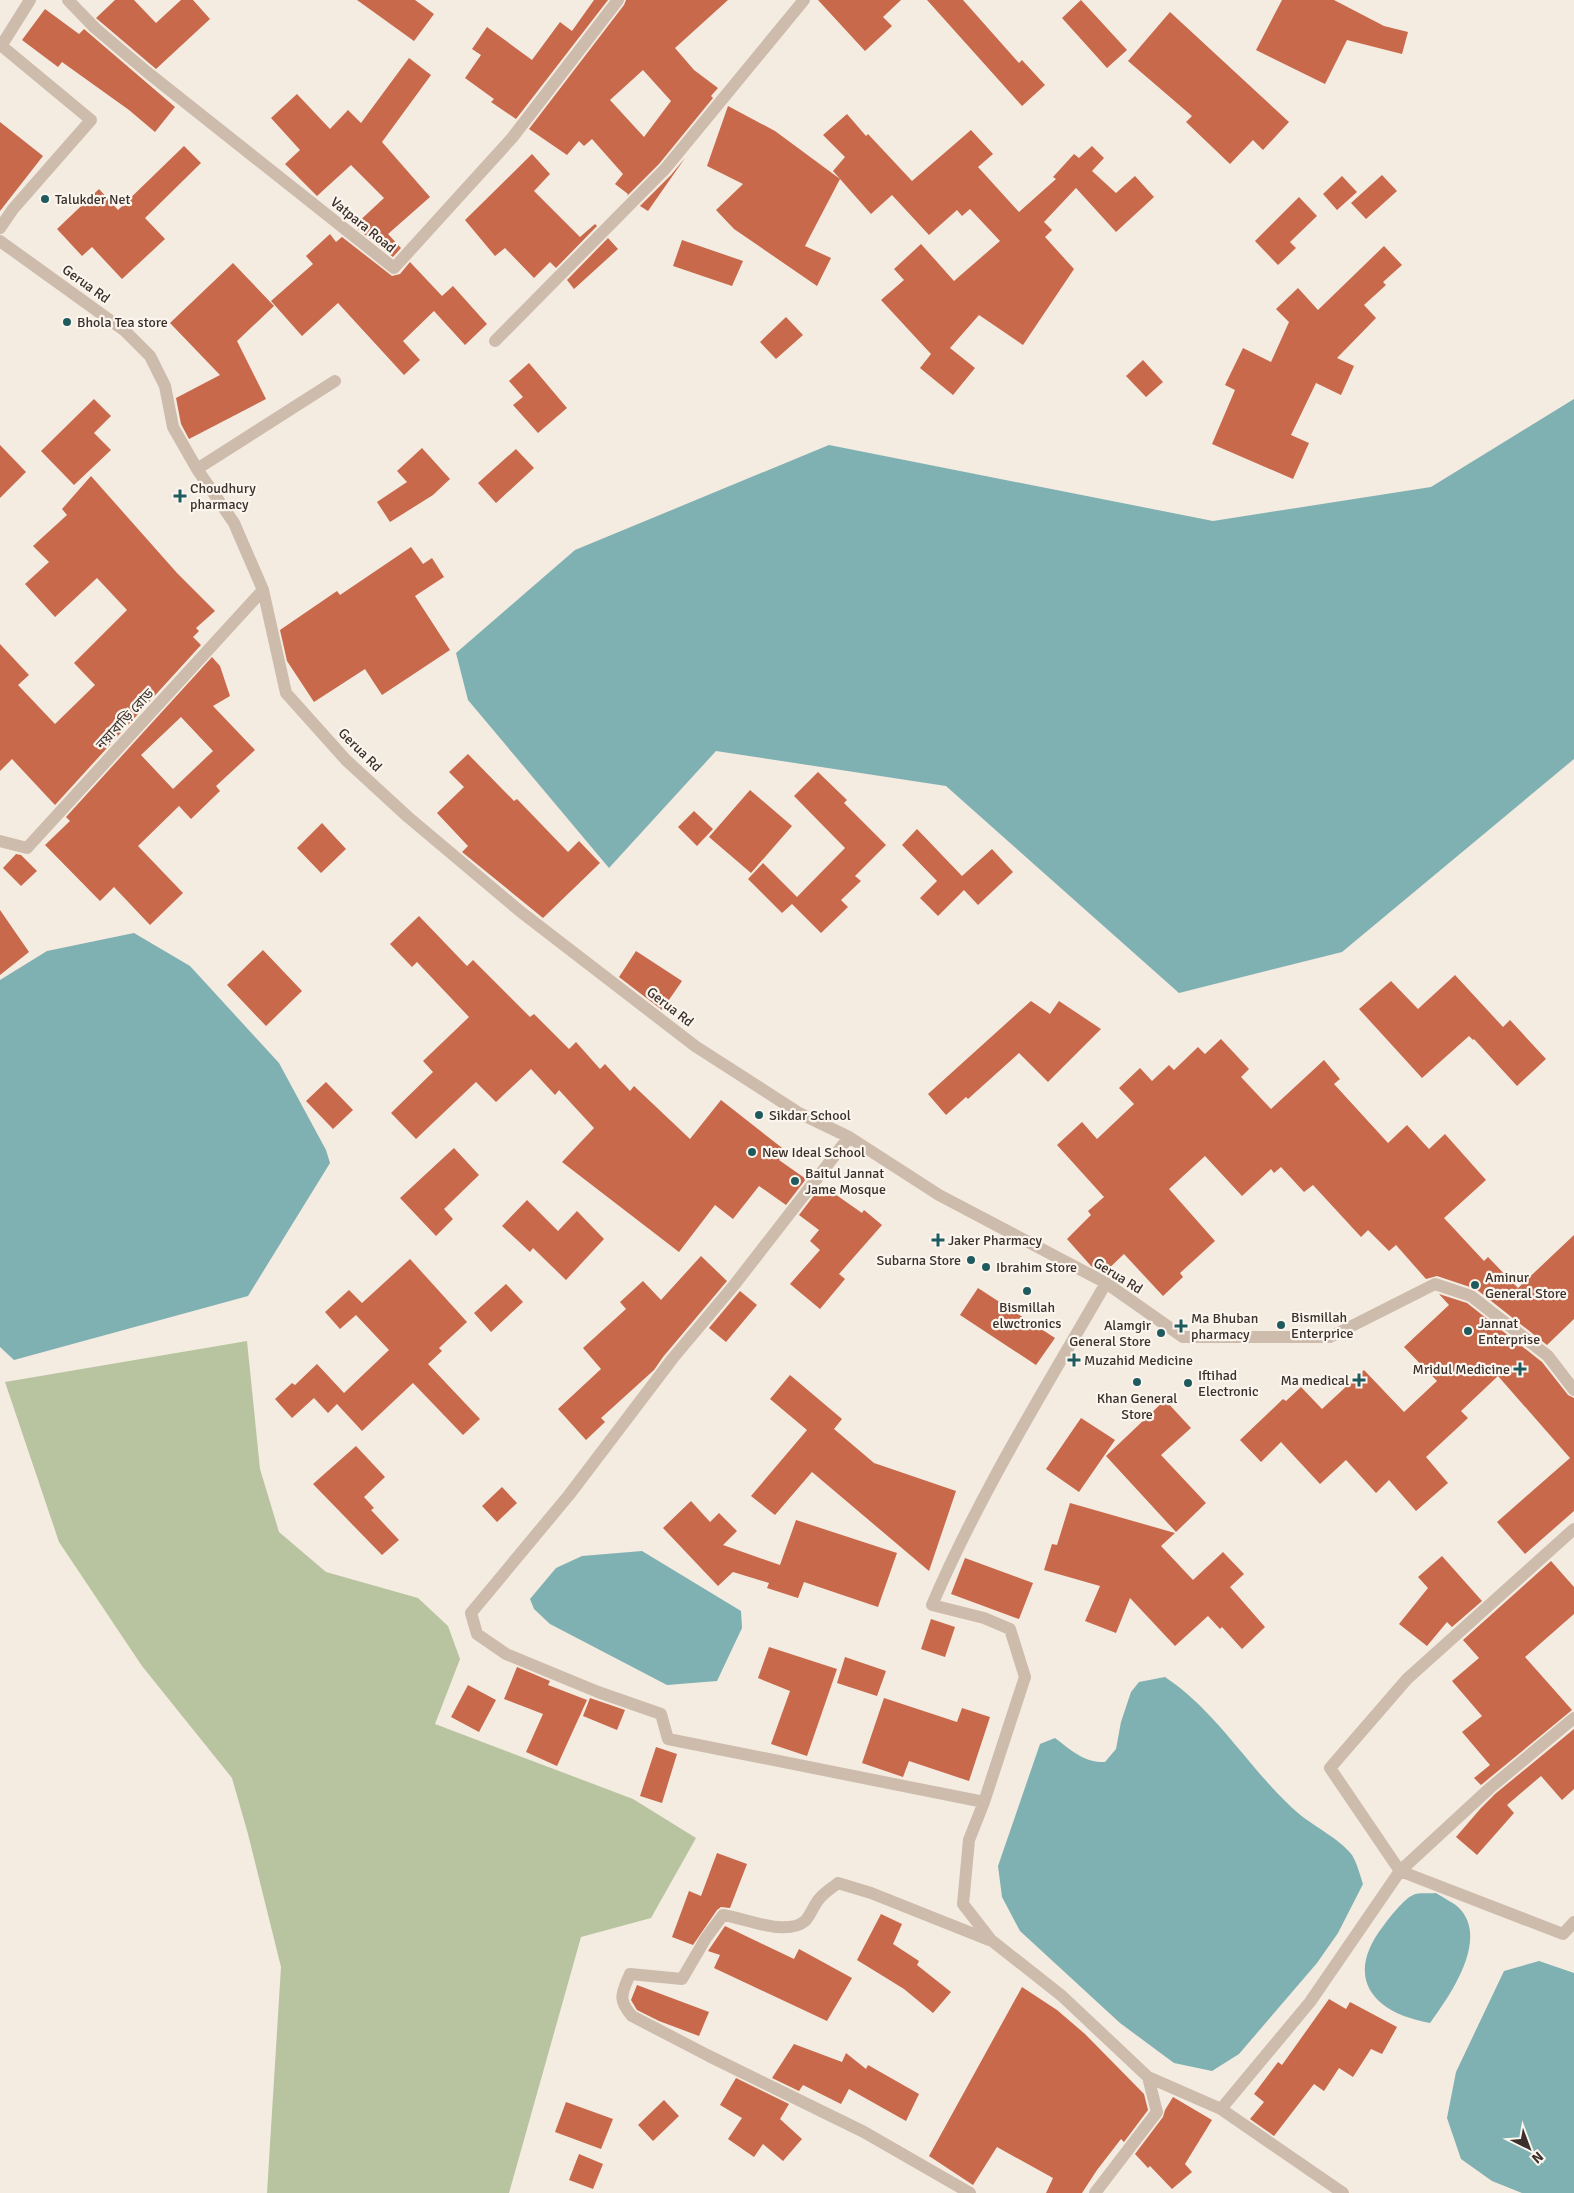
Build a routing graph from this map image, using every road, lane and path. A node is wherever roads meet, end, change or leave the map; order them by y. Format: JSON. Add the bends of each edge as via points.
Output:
{"nodes":[{"id":1,"x":68,"y":0,"type":"edge"},
{"id":2,"x":618,"y":0,"type":"edge"},
{"id":3,"x":804,"y":0,"type":"edge"},
{"id":4,"x":24,"y":2,"type":"edge"},
{"id":5,"x":0,"y":228,"type":"edge"},
{"id":6,"x":0,"y":241,"type":"edge"},
{"id":7,"x":495,"y":341,"type":"dead end"},
{"id":8,"x":335,"y":381,"type":"dead end"},
{"id":9,"x":197,"y":469,"type":"junction"},
{"id":10,"x":263,"y":590,"type":"junction"},
{"id":11,"x":0,"y":841,"type":"edge"},
{"id":12,"x":849,"y":1137,"type":"junction"},
{"id":13,"x":1106,"y":1283,"type":"junction"},
{"id":14,"x":1574,"y":1390,"type":"edge"},
{"id":15,"x":1574,"y":1529,"type":"edge"},
{"id":16,"x":1574,"y":1718,"type":"edge"},
{"id":17,"x":984,"y":1802,"type":"junction"},
{"id":18,"x":1400,"y":1871,"type":"junction"},
{"id":19,"x":1574,"y":1922,"type":"edge"},
{"id":20,"x":991,"y":1940,"type":"junction"},
{"id":21,"x":1148,"y":2077,"type":"junction"},
{"id":22,"x":1221,"y":2109,"type":"junction"},
{"id":23,"x":970,"y":2193,"type":"edge"},
{"id":24,"x":1095,"y":2193,"type":"edge"},
{"id":25,"x":1343,"y":2193,"type":"edge"}],
"edges":[{"from":1,"to":2,"type":"street","name":"Vatpara Road","via":[[95,28],[148,72],[394,268],[512,138]]},
{"from":3,"to":7,"type":"street","via":[[665,169]]},
{"from":4,"to":5,"type":"street","via":[[2,43],[3,47],[91,120]]},
{"from":6,"to":9,"type":"street","name":"Gerua Rd","via":[[125,330],[150,356],[165,386],[173,427]]},
{"from":8,"to":9,"type":"street"},
{"from":9,"to":10,"type":"street","name":"Gerua Rd","via":[[234,523]]},
{"from":10,"to":11,"type":"street","name":"নয়াবাড়ি রোড","via":[[27,848]]},
{"from":10,"to":12,"type":"street","name":"Gerua Rd","via":[[286,693],[346,760],[521,912],[695,1046],[799,1113]]},
{"from":12,"to":13,"type":"street","name":"Gerua Rd","via":[[938,1195]]},
{"from":12,"to":17,"type":"street","via":[[569,1495],[471,1613],[477,1634],[506,1654],[661,1714],[668,1739]]},
{"from":13,"to":14,"type":"street","name":"Gerua Rd","via":[[1183,1337],[1330,1337],[1435,1284],[1471,1296],[1548,1356]]},
{"from":13,"to":17,"type":"street","via":[[999,1469],[953,1556],[932,1605],[984,1618],[1010,1629],[1025,1677]]},
{"from":15,"to":18,"type":"street","via":[[1408,1679],[1330,1768]]},
{"from":16,"to":18,"type":"street","via":[[1490,1788]]},
{"from":17,"to":20,"type":"street","via":[[969,1840],[963,1904]]},
{"from":18,"to":19,"type":"street","via":[[1563,1934]]},
{"from":18,"to":22,"type":"street","via":[[1310,2002]]},
{"from":20,"to":21,"type":"street","via":[[1062,1996]]},
{"from":20,"to":23,"type":"street","via":[[871,1892],[838,1883],[820,1898],[805,1921],[792,1927],[762,1925],[723,1916],[682,1980],[630,1974],[621,1996],[623,2006],[632,2016],[864,2132]]},
{"from":21,"to":22,"type":"street"},
{"from":21,"to":24,"type":"street","via":[[1157,2112]]},
{"from":22,"to":25,"type":"street"}]}
